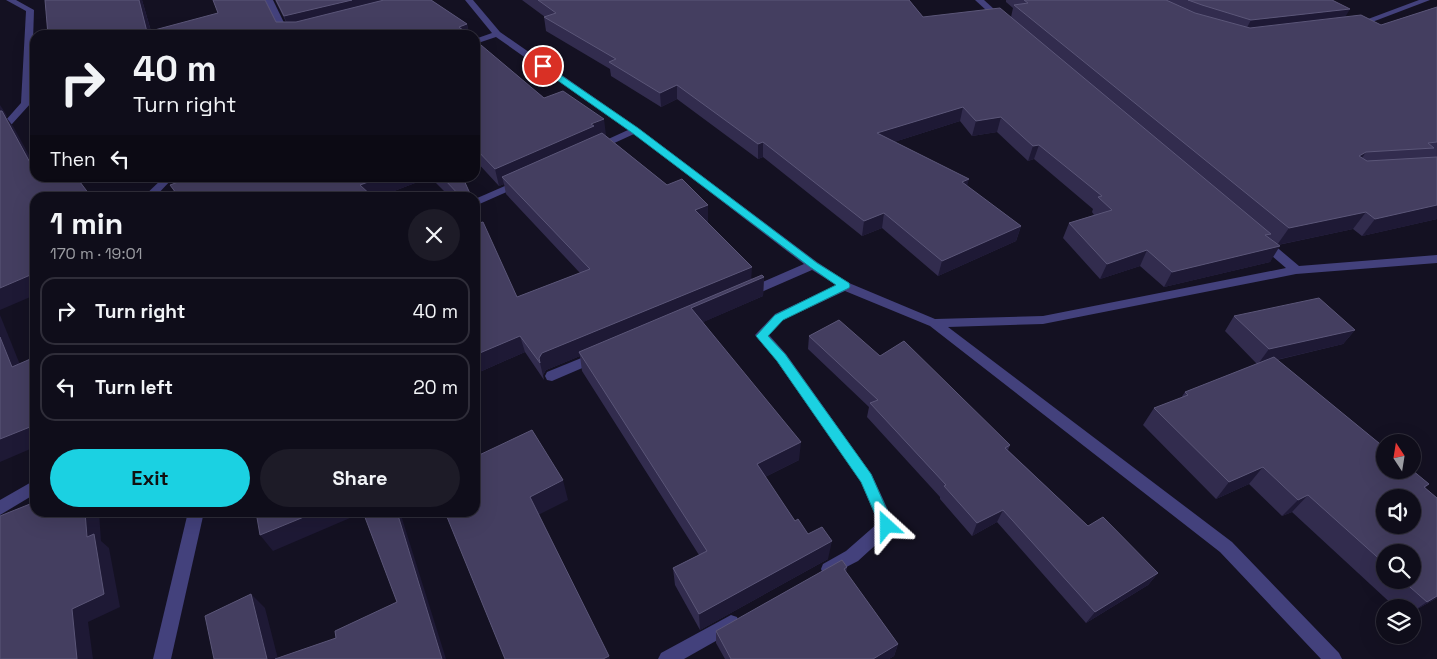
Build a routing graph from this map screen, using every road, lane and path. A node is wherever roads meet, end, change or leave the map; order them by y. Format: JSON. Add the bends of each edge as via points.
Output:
{"nodes":[{"id":1,"x":10,"y":0,"type":"edge"},
{"id":2,"x":270,"y":0,"type":"edge"},
{"id":3,"x":469,"y":0,"type":"edge"},
{"id":4,"x":979,"y":0,"type":"edge"},
{"id":5,"x":1426,"y":0,"type":"edge"},
{"id":6,"x":1007,"y":24,"type":"edge"},
{"id":7,"x":1349,"y":27,"type":"edge"},
{"id":8,"x":284,"y":30,"type":"edge"},
{"id":9,"x":497,"y":34,"type":"junction"},
{"id":10,"x":480,"y":40,"type":"edge"},
{"id":11,"x":0,"y":127,"type":"edge"},
{"id":12,"x":634,"y":130,"type":"junction"},
{"id":13,"x":590,"y":150,"type":"edge"},
{"id":14,"x":528,"y":179,"type":"edge"},
{"id":15,"x":164,"y":182,"type":"edge"},
{"id":16,"x":153,"y":192,"type":"edge"},
{"id":17,"x":480,"y":201,"type":"edge"},
{"id":18,"x":1258,"y":238,"type":"edge"},
{"id":19,"x":1437,"y":259,"type":"edge"},
{"id":20,"x":813,"y":265,"type":"junction"},
{"id":21,"x":1296,"y":270,"type":"junction"},
{"id":22,"x":845,"y":286,"type":"junction"},
{"id":23,"x":732,"y":299,"type":"edge"},
{"id":24,"x":934,"y":323,"type":"junction"},
{"id":25,"x":606,"y":353,"type":"edge"},
{"id":26,"x":552,"y":376,"type":"dead end"},
{"id":27,"x":30,"y":489,"type":"edge"},
{"id":28,"x":0,"y":508,"type":"edge"},
{"id":29,"x":195,"y":517,"type":"edge"},
{"id":30,"x":819,"y":574,"type":"edge"},
{"id":31,"x":743,"y":617,"type":"edge"},
{"id":32,"x":162,"y":659,"type":"edge"},
{"id":33,"x":667,"y":659,"type":"edge"},
{"id":34,"x":1333,"y":659,"type":"edge"}],
"edges":[{"from":1,"to":11,"type":"street","via":[[30,10],[26,103]]},
{"from":2,"to":8,"type":"street"},
{"from":3,"to":9,"type":"street"},
{"from":4,"to":6,"type":"street"},
{"from":5,"to":7,"type":"street"},
{"from":9,"to":10,"type":"street"},
{"from":9,"to":12,"type":"street"},
{"from":12,"to":13,"type":"street"},
{"from":12,"to":20,"type":"street"},
{"from":14,"to":17,"type":"street"},
{"from":15,"to":16,"type":"street"},
{"from":18,"to":21,"type":"street"},
{"from":19,"to":21,"type":"street"},
{"from":20,"to":22,"type":"street"},
{"from":20,"to":23,"type":"street"},
{"from":21,"to":24,"type":"street","via":[[1043,320]]},
{"from":22,"to":24,"type":"street"},
{"from":22,"to":30,"type":"street","via":[[779,318],[761,336],[781,358],[867,478],[887,526],[852,556]]},
{"from":24,"to":34,"type":"street","via":[[1226,546]]},
{"from":25,"to":26,"type":"street"},
{"from":27,"to":28,"type":"street"},
{"from":29,"to":32,"type":"street"},
{"from":31,"to":33,"type":"street"}]}
